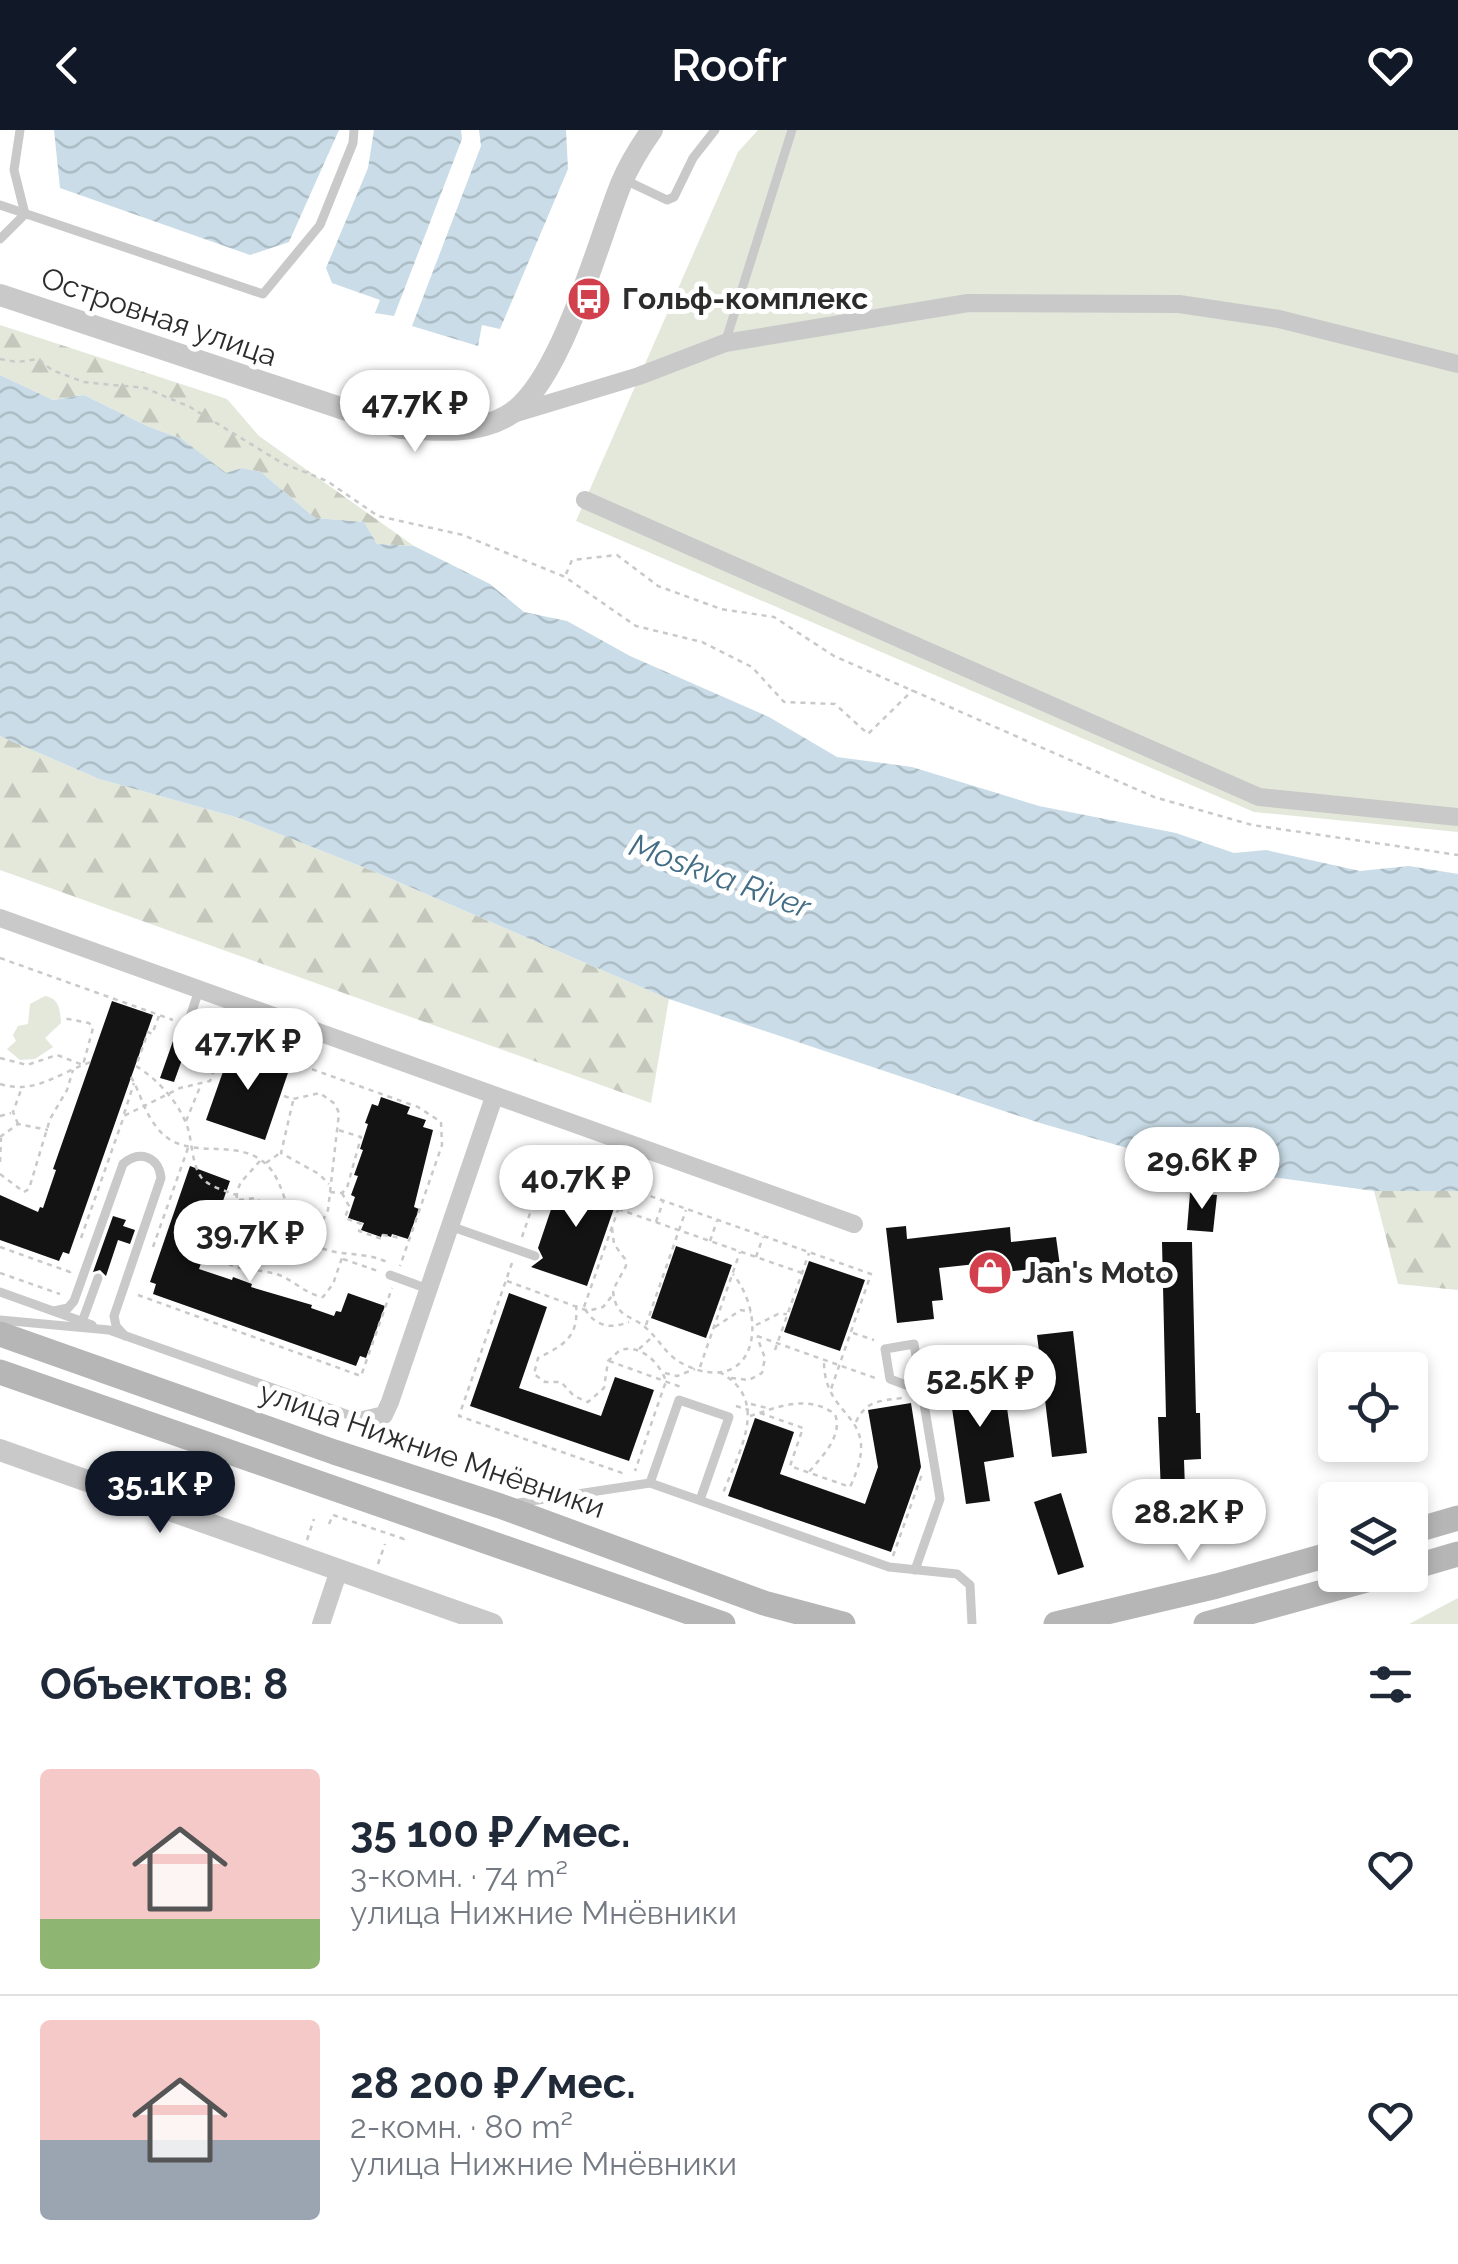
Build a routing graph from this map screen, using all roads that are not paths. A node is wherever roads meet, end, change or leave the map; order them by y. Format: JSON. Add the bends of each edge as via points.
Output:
{"nodes":[{"id":1,"x":20,"y":130,"type":"edge"},
{"id":2,"x":354,"y":130,"type":"edge"},
{"id":3,"x":715,"y":130,"type":"edge"},
{"id":4,"x":792,"y":130,"type":"edge"},
{"id":5,"x":641,"y":134,"type":"edge"},
{"id":6,"x":623,"y":179,"type":"junction"},
{"id":7,"x":0,"y":205,"type":"edge"},
{"id":8,"x":25,"y":214,"type":"junction"},
{"id":9,"x":0,"y":238,"type":"edge"},
{"id":10,"x":0,"y":295,"type":"edge"},
{"id":11,"x":725,"y":343,"type":"junction"},
{"id":12,"x":1458,"y":364,"type":"edge"},
{"id":13,"x":509,"y":416,"type":"junction"},
{"id":14,"x":438,"y":430,"type":"junction"},
{"id":15,"x":466,"y":444,"type":"dead end"},
{"id":16,"x":585,"y":500,"type":"dead end"},
{"id":17,"x":1458,"y":817,"type":"edge"},
{"id":18,"x":0,"y":918,"type":"edge"},
{"id":19,"x":199,"y":990,"type":"junction"},
{"id":20,"x":187,"y":1025,"type":"road end"},
{"id":21,"x":494,"y":1097,"type":"junction"},
{"id":22,"x":854,"y":1224,"type":"dead end"},
{"id":23,"x":450,"y":1226,"type":"junction"},
{"id":24,"x":535,"y":1256,"type":"dead end"},
{"id":25,"x":395,"y":1273,"type":"road end"},
{"id":26,"x":98,"y":1278,"type":"dead end"},
{"id":27,"x":428,"y":1289,"type":"junction"},
{"id":28,"x":0,"y":1292,"type":"edge"},
{"id":29,"x":54,"y":1312,"type":"junction"},
{"id":30,"x":0,"y":1320,"type":"edge"},
{"id":31,"x":82,"y":1322,"type":"junction"},
{"id":32,"x":109,"y":1330,"type":"junction"},
{"id":33,"x":0,"y":1334,"type":"edge"},
{"id":34,"x":125,"y":1336,"type":"junction"},
{"id":35,"x":0,"y":1372,"type":"edge"},
{"id":36,"x":922,"y":1391,"type":"junction"},
{"id":37,"x":362,"y":1420,"type":"joint"},
{"id":38,"x":0,"y":1450,"type":"edge"},
{"id":39,"x":650,"y":1483,"type":"junction"},
{"id":40,"x":700,"y":1500,"type":"junction"},
{"id":41,"x":500,"y":1506,"type":"junction"},
{"id":42,"x":1458,"y":1518,"type":"edge"},
{"id":43,"x":1428,"y":1527,"type":"edge"},
{"id":44,"x":1458,"y":1554,"type":"edge"},
{"id":45,"x":1318,"y":1558,"type":"edge"},
{"id":46,"x":1428,"y":1563,"type":"edge"},
{"id":47,"x":338,"y":1570,"type":"junction"},
{"id":48,"x":915,"y":1570,"type":"junction"},
{"id":49,"x":1341,"y":1592,"type":"edge"},
{"id":50,"x":1286,"y":1614,"type":"edge"},
{"id":51,"x":321,"y":1624,"type":"edge"},
{"id":52,"x":492,"y":1624,"type":"edge"},
{"id":53,"x":722,"y":1624,"type":"edge"},
{"id":54,"x":843,"y":1624,"type":"edge"},
{"id":55,"x":972,"y":1624,"type":"edge"},
{"id":56,"x":1056,"y":1624,"type":"edge"},
{"id":57,"x":1206,"y":1624,"type":"edge"}],
"edges":[{"from":1,"to":8,"type":"lane","via":[[14,170]]},
{"from":2,"to":8,"type":"lane","via":[[320,225],[263,294]]},
{"from":3,"to":6,"type":"lane","via":[[692,158],[674,197],[667,200]]},
{"from":4,"to":11,"type":"lane"},
{"from":5,"to":6,"type":"street"},
{"from":6,"to":13,"type":"street","via":[[557,352],[536,391]]},
{"from":7,"to":8,"type":"lane"},
{"from":8,"to":9,"type":"lane"},
{"from":10,"to":14,"type":"street","name":"Островная улица","via":[[352,413],[402,428]]},
{"from":11,"to":12,"type":"street","via":[[968,304],[1179,304],[1279,320]]},
{"from":11,"to":13,"type":"street"},
{"from":13,"to":14,"type":"street","name":"Островная улица"},
{"from":14,"to":15,"type":"street"},
{"from":16,"to":17,"type":"street","via":[[1259,797]]},
{"from":18,"to":19,"type":"street"},
{"from":19,"to":20,"type":"lane"},
{"from":19,"to":21,"type":"street"},
{"from":21,"to":22,"type":"street"},
{"from":21,"to":23,"type":"street"},
{"from":23,"to":24,"type":"lane"},
{"from":23,"to":27,"type":"street"},
{"from":25,"to":27,"type":"lane"},
{"from":26,"to":31,"type":"lane"},
{"from":27,"to":37,"type":"street","via":[[384,1415]]},
{"from":28,"to":29,"type":"lane"},
{"from":29,"to":31,"type":"lane"},
{"from":29,"to":34,"type":"lane","via":[[74,1302],[123,1164],[147,1157],[162,1178],[114,1316]]},
{"from":30,"to":32,"type":"lane"},
{"from":31,"to":32,"type":"lane"},
{"from":32,"to":34,"type":"lane"},
{"from":33,"to":41,"type":"main road","name":"улица Нижние Мнёвники"},
{"from":34,"to":37,"type":"lane"},
{"from":35,"to":53,"type":"main road"},
{"from":36,"to":36,"type":"lane","via":[[890,1379],[885,1349],[914,1344]]},
{"from":36,"to":48,"type":"lane","via":[[940,1500]]},
{"from":38,"to":47,"type":"street"},
{"from":39,"to":40,"type":"lane"},
{"from":39,"to":40,"type":"lane","via":[[679,1400],[729,1417]]},
{"from":39,"to":41,"type":"lane"},
{"from":40,"to":48,"type":"lane"},
{"from":41,"to":54,"type":"main road","name":"улица Нижние Мнёвники","via":[[764,1603]]},
{"from":42,"to":43,"type":"main road"},
{"from":44,"to":46,"type":"main road"},
{"from":45,"to":56,"type":"main road"},
{"from":47,"to":51,"type":"street"},
{"from":47,"to":52,"type":"street"},
{"from":48,"to":55,"type":"lane","via":[[965,1578]]},
{"from":49,"to":50,"type":"main road"},
{"from":50,"to":57,"type":"main road"}]}
